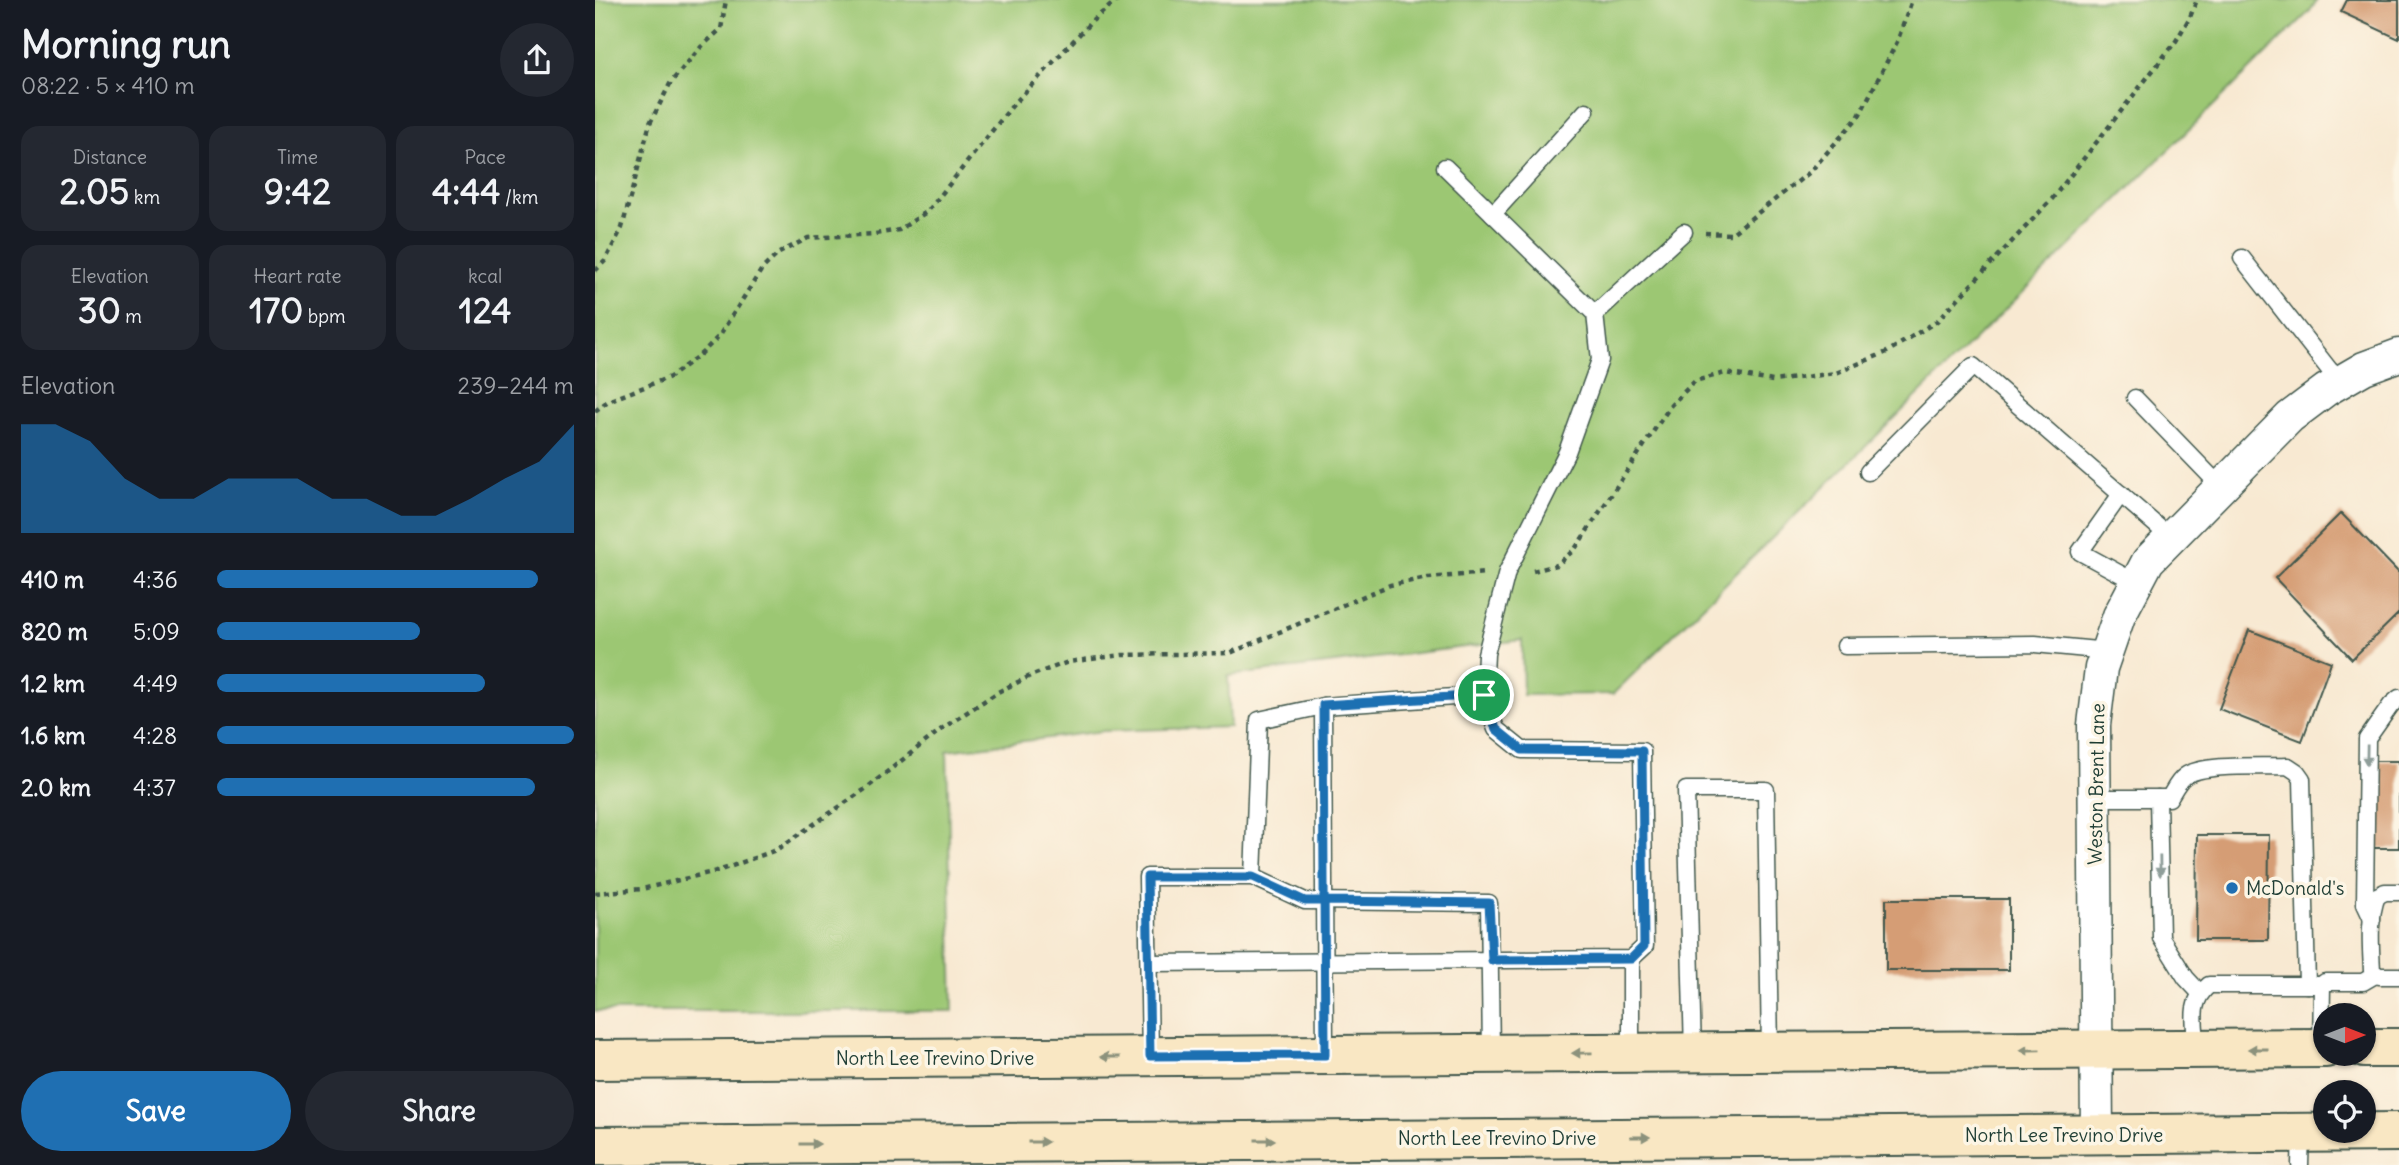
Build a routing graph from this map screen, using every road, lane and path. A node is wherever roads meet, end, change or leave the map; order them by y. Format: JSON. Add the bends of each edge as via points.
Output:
{"nodes":[{"id":1,"x":726,"y":0,"type":"edge"},
{"id":2,"x":1117,"y":0,"type":"edge"},
{"id":3,"x":1912,"y":0,"type":"edge"},
{"id":4,"x":2197,"y":0,"type":"edge"},
{"id":5,"x":1586,"y":111,"type":"dead end"},
{"id":6,"x":1445,"y":167,"type":"dead end"},
{"id":7,"x":1493,"y":214,"type":"junction"},
{"id":8,"x":1684,"y":232,"type":"joint"},
{"id":9,"x":2242,"y":258,"type":"dead end"},
{"id":10,"x":595,"y":271,"type":"edge"},
{"id":11,"x":1595,"y":314,"type":"junction"},
{"id":12,"x":2399,"y":355,"type":"edge"},
{"id":13,"x":2339,"y":382,"type":"junction"},
{"id":14,"x":2135,"y":398,"type":"dead end"},
{"id":15,"x":595,"y":411,"type":"edge"},
{"id":16,"x":1868,"y":472,"type":"dead end"},
{"id":17,"x":2221,"y":487,"type":"junction"},
{"id":18,"x":2121,"y":494,"type":"junction"},
{"id":19,"x":2171,"y":538,"type":"junction"},
{"id":20,"x":1507,"y":572,"type":"junction"},
{"id":21,"x":2137,"y":583,"type":"junction"},
{"id":22,"x":1845,"y":646,"type":"dead end"},
{"id":23,"x":2107,"y":651,"type":"junction"},
{"id":24,"x":1484,"y":695,"type":"junction"},
{"id":25,"x":2399,"y":698,"type":"edge"},
{"id":26,"x":1323,"y":705,"type":"junction"},
{"id":27,"x":2095,"y":798,"type":"junction"},
{"id":28,"x":2158,"y":798,"type":"junction"},
{"id":29,"x":1253,"y":877,"type":"junction"},
{"id":30,"x":2399,"y":892,"type":"edge"},
{"id":31,"x":595,"y":894,"type":"edge"},
{"id":32,"x":1324,"y":901,"type":"junction"},
{"id":33,"x":2372,"y":919,"type":"junction"},
{"id":34,"x":1631,"y":959,"type":"junction"},
{"id":35,"x":1492,"y":960,"type":"junction"},
{"id":36,"x":1324,"y":961,"type":"junction"},
{"id":37,"x":1149,"y":962,"type":"junction"},
{"id":38,"x":2375,"y":975,"type":"junction"},
{"id":39,"x":2399,"y":976,"type":"edge"},
{"id":40,"x":2315,"y":985,"type":"junction"},
{"id":41,"x":2200,"y":993,"type":"junction"},
{"id":42,"x":2317,"y":1003,"type":"edge"},
{"id":43,"x":2313,"y":1048,"type":"edge"},
{"id":44,"x":2377,"y":1048,"type":"edge"},
{"id":45,"x":2399,"y":1048,"type":"edge"},
{"id":46,"x":2095,"y":1049,"type":"junction"},
{"id":47,"x":2197,"y":1049,"type":"junction"},
{"id":48,"x":1631,"y":1053,"type":"junction"},
{"id":49,"x":1770,"y":1053,"type":"junction"},
{"id":50,"x":1492,"y":1054,"type":"junction"},
{"id":51,"x":1693,"y":1054,"type":"junction"},
{"id":52,"x":1325,"y":1055,"type":"junction"},
{"id":53,"x":1150,"y":1056,"type":"junction"},
{"id":54,"x":595,"y":1060,"type":"edge"},
{"id":55,"x":2399,"y":1132,"type":"edge"},
{"id":56,"x":2097,"y":1135,"type":"junction"},
{"id":57,"x":595,"y":1146,"type":"edge"},
{"id":58,"x":2301,"y":1149,"type":"edge"}],
"edges":[{"from":1,"to":10,"type":"path","via":[[721,29],[671,82],[650,123],[622,228]]},
{"from":2,"to":15,"type":"path","via":[[1012,106],[928,211],[899,230],[808,238],[779,253],[762,269],[719,336],[702,353],[670,377],[608,401]]},
{"from":3,"to":8,"type":"path","via":[[1897,42],[1859,116],[1810,172],[1731,234]]},
{"from":4,"to":20,"type":"path","via":[[2176,41],[2052,199],[1937,321],[1887,352],[1836,373],[1773,381],[1725,373],[1695,381],[1671,405],[1575,549],[1557,565]]},
{"from":5,"to":7,"type":"lane"},
{"from":6,"to":7,"type":"lane"},
{"from":7,"to":11,"type":"lane"},
{"from":8,"to":11,"type":"lane"},
{"from":9,"to":13,"type":"lane"},
{"from":11,"to":20,"type":"lane","via":[[1600,360],[1567,452]]},
{"from":12,"to":13,"type":"street","name":"Weston Brent Lane"},
{"from":13,"to":17,"type":"street","name":"Weston Brent Lane","via":[[2290,416]]},
{"from":14,"to":17,"type":"lane"},
{"from":16,"to":18,"type":"lane","via":[[1973,366]]},
{"from":17,"to":19,"type":"street","name":"Weston Brent Lane"},
{"from":18,"to":19,"type":"lane"},
{"from":18,"to":21,"type":"lane","via":[[2080,552]]},
{"from":19,"to":21,"type":"street","name":"Weston Brent Lane","via":[[2148,561]]},
{"from":20,"to":24,"type":"lane","via":[[1486,654]]},
{"from":20,"to":31,"type":"path","via":[[1390,585],[1230,653],[1122,655],[1068,662],[998,692],[776,850],[721,870],[642,889]]},
{"from":21,"to":23,"type":"street","name":"Weston Brent Lane"},
{"from":22,"to":23,"type":"lane","via":[[2035,644]]},
{"from":23,"to":27,"type":"street","name":"Weston Brent Lane","via":[[2094,725]]},
{"from":24,"to":26,"type":"lane"},
{"from":24,"to":34,"type":"lane","via":[[1496,729],[1522,750],[1642,751],[1644,946]]},
{"from":25,"to":33,"type":"lane","one_way":true,"via":[[2367,739],[2365,904]]},
{"from":26,"to":29,"type":"lane","via":[[1259,720]]},
{"from":26,"to":32,"type":"lane"},
{"from":27,"to":28,"type":"lane"},
{"from":27,"to":46,"type":"street","name":"Weston Brent Lane"},
{"from":28,"to":40,"type":"lane","via":[[2169,798],[2185,775],[2202,768],[2288,766],[2297,772],[2302,779]]},
{"from":28,"to":41,"type":"lane","one_way":true,"via":[[2161,938]]},
{"from":29,"to":32,"type":"lane","via":[[1305,901]]},
{"from":29,"to":37,"type":"lane","via":[[1147,877]]},
{"from":30,"to":33,"type":"lane","via":[[2377,897]]},
{"from":32,"to":35,"type":"lane","via":[[1489,903]]},
{"from":32,"to":36,"type":"lane"},
{"from":33,"to":38,"type":"lane"},
{"from":34,"to":35,"type":"lane"},
{"from":34,"to":48,"type":"lane"},
{"from":35,"to":36,"type":"lane"},
{"from":35,"to":50,"type":"lane"},
{"from":36,"to":37,"type":"lane"},
{"from":36,"to":52,"type":"lane"},
{"from":37,"to":53,"type":"lane"},
{"from":38,"to":39,"type":"lane"},
{"from":38,"to":40,"type":"lane","via":[[2363,982]]},
{"from":40,"to":41,"type":"lane","via":[[2209,985]]},
{"from":40,"to":42,"type":"lane"},
{"from":41,"to":47,"type":"lane","via":[[2194,1007]]},
{"from":43,"to":47,"type":"main road","name":"North Lee Trevino Drive","one_way":true},
{"from":44,"to":45,"type":"main road"},
{"from":46,"to":47,"type":"main road","name":"North Lee Trevino Drive"},
{"from":46,"to":49,"type":"main road","name":"North Lee Trevino Drive","one_way":true},
{"from":46,"to":56,"type":"street","name":"Weston Brent Lane"},
{"from":48,"to":50,"type":"main road","name":"North Lee Trevino Drive","one_way":true},
{"from":48,"to":51,"type":"main road","name":"North Lee Trevino Drive"},
{"from":49,"to":51,"type":"main road","name":"North Lee Trevino Drive"},
{"from":49,"to":51,"type":"lane","via":[[1766,790],[1686,790]]},
{"from":50,"to":52,"type":"main road","name":"North Lee Trevino Drive"},
{"from":52,"to":53,"type":"main road","name":"North Lee Trevino Drive"},
{"from":53,"to":54,"type":"main road","name":"North Lee Trevino Drive","one_way":true},
{"from":55,"to":58,"type":"main road","name":"North Lee Trevino Drive"},
{"from":57,"to":56,"type":"main road","name":"North Lee Trevino Drive","one_way":true},
{"from":56,"to":58,"type":"main road","name":"North Lee Trevino Drive"}]}
